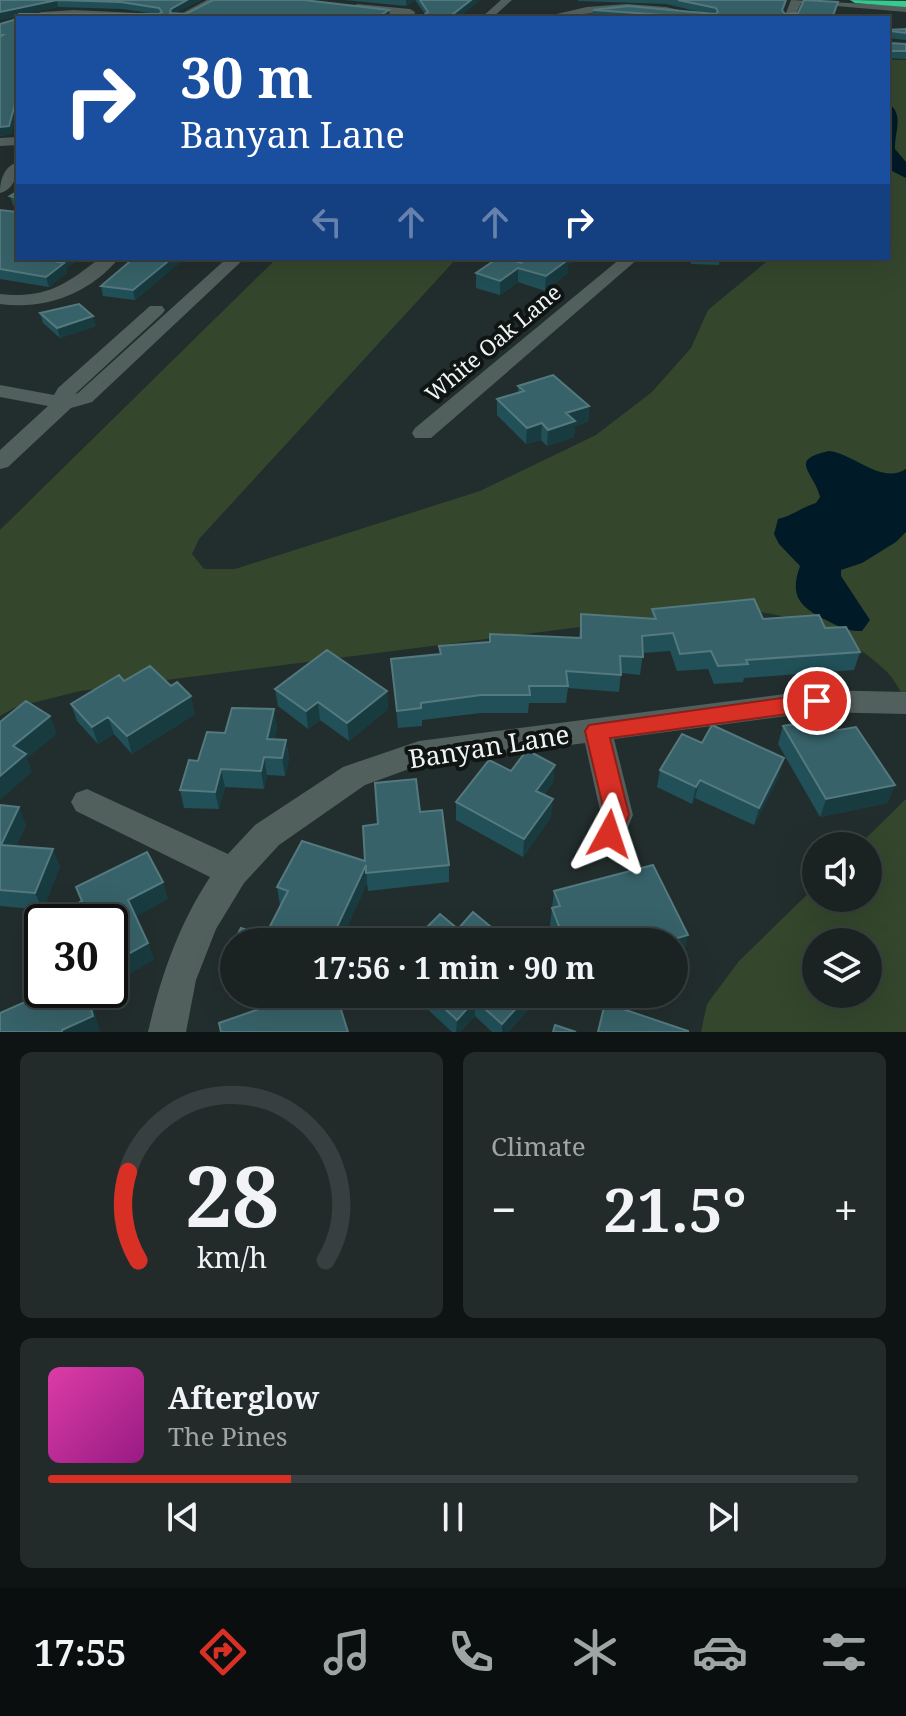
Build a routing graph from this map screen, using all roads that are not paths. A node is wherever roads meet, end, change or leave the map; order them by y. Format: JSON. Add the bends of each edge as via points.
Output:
{"nodes":[{"id":1,"x":215,"y":0,"type":"edge"},
{"id":2,"x":507,"y":0,"type":"edge"},
{"id":3,"x":521,"y":0,"type":"edge"},
{"id":4,"x":800,"y":0,"type":"edge"},
{"id":5,"x":855,"y":0,"type":"edge"},
{"id":6,"x":700,"y":2,"type":"edge"},
{"id":7,"x":589,"y":4,"type":"edge"},
{"id":8,"x":338,"y":5,"type":"edge"},
{"id":9,"x":906,"y":6,"type":"edge"},
{"id":10,"x":683,"y":12,"type":"junction"},
{"id":11,"x":410,"y":15,"type":"edge"},
{"id":12,"x":36,"y":16,"type":"edge"},
{"id":13,"x":136,"y":16,"type":"edge"},
{"id":14,"x":182,"y":16,"type":"edge"},
{"id":15,"x":488,"y":16,"type":"edge"},
{"id":16,"x":502,"y":16,"type":"edge"},
{"id":17,"x":550,"y":16,"type":"edge"},
{"id":18,"x":700,"y":16,"type":"edge"},
{"id":19,"x":790,"y":16,"type":"edge"},
{"id":20,"x":16,"y":169,"type":"edge"},
{"id":21,"x":0,"y":189,"type":"edge"},
{"id":22,"x":108,"y":260,"type":"edge"},
{"id":23,"x":213,"y":260,"type":"edge"},
{"id":24,"x":235,"y":260,"type":"edge"},
{"id":25,"x":629,"y":260,"type":"edge"},
{"id":26,"x":0,"y":299,"type":"edge"},
{"id":27,"x":0,"y":391,"type":"edge"},
{"id":28,"x":64,"y":403,"type":"junction"},
{"id":29,"x":423,"y":433,"type":"dead end"},
{"id":30,"x":0,"y":462,"type":"edge"},
{"id":31,"x":906,"y":703,"type":"edge"},
{"id":32,"x":597,"y":731,"type":"junction"},
{"id":33,"x":87,"y":802,"type":"dead end"},
{"id":34,"x":609,"y":834,"type":"dead end"},
{"id":35,"x":232,"y":872,"type":"junction"},
{"id":36,"x":167,"y":1032,"type":"edge"}],
"edges":[{"from":1,"to":14,"type":"street"},
{"from":2,"to":15,"type":"street"},
{"from":3,"to":16,"type":"street"},
{"from":4,"to":9,"type":"street"},
{"from":4,"to":19,"type":"street"},
{"from":5,"to":9,"type":"highway"},
{"from":6,"to":10,"type":"street","via":[[687,5]]},
{"from":7,"to":10,"type":"street"},
{"from":7,"to":17,"type":"street"},
{"from":8,"to":11,"type":"street"},
{"from":10,"to":18,"type":"street"},
{"from":12,"to":13,"type":"street","via":[[87,11]]},
{"from":20,"to":21,"type":"street"},
{"from":22,"to":26,"type":"street","via":[[66,294],[42,302]]},
{"from":23,"to":28,"type":"street","via":[[65,392]]},
{"from":24,"to":28,"type":"street","via":[[85,398]]},
{"from":25,"to":29,"type":"street","name":"White Oak Lane"},
{"from":27,"to":28,"type":"street"},
{"from":28,"to":30,"type":"street"},
{"from":31,"to":32,"type":"street","name":"Banyan Lane","via":[[817,701]]},
{"from":32,"to":34,"type":"street","via":[[617,815]]},
{"from":32,"to":35,"type":"street","name":"Banyan Lane","via":[[419,753],[354,776],[267,835]]},
{"from":33,"to":35,"type":"street"},
{"from":35,"to":36,"type":"street","name":"Banyan Lane","via":[[201,921],[178,980]]}]}
